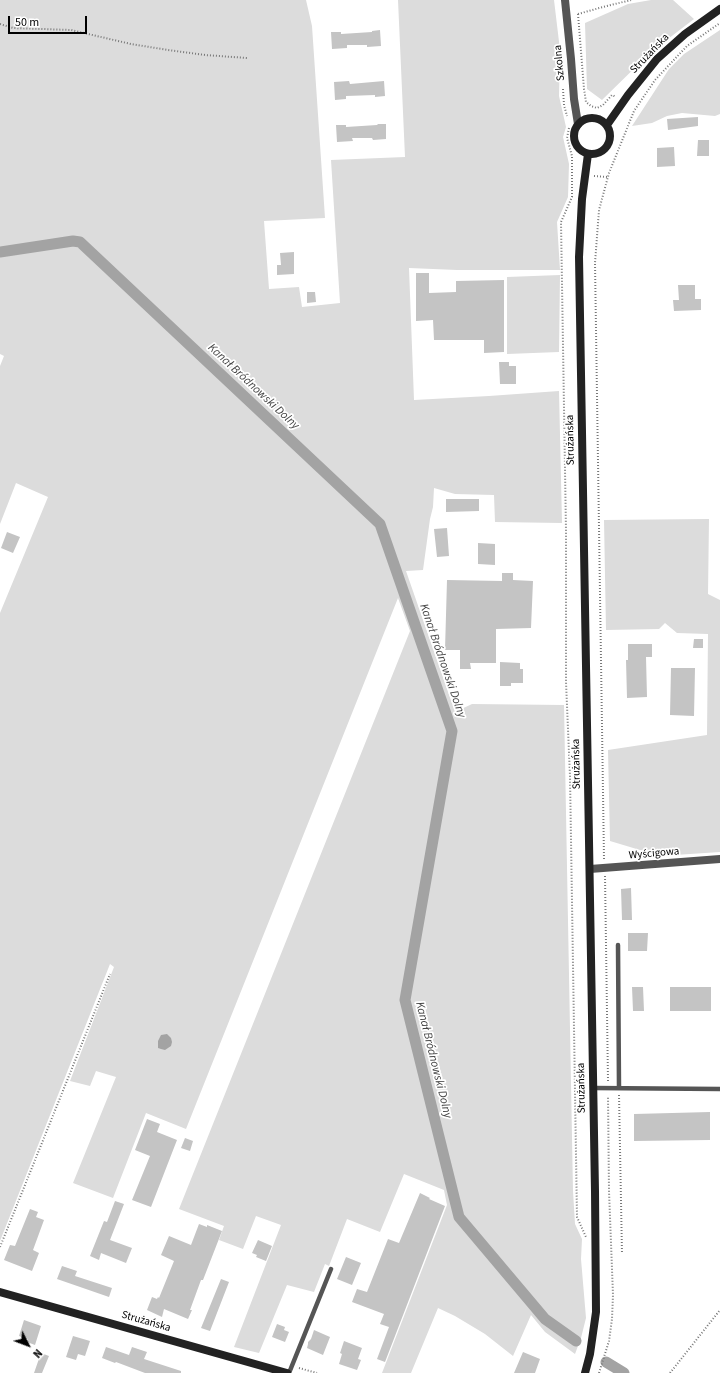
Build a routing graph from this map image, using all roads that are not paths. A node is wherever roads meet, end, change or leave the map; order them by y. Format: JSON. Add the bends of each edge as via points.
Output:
{"nodes":[{"id":1,"x":564,"y":0,"type":"edge"},
{"id":2,"x":720,"y":9,"type":"edge"},
{"id":3,"x":578,"y":124,"type":"junction"},
{"id":4,"x":607,"y":125,"type":"junction"},
{"id":5,"x":588,"y":154,"type":"junction"},
{"id":6,"x":720,"y":859,"type":"edge"},
{"id":7,"x":590,"y":869,"type":"junction"},
{"id":8,"x":618,"y":945,"type":"dead end"},
{"id":9,"x":593,"y":1088,"type":"junction"},
{"id":10,"x":619,"y":1088,"type":"junction"},
{"id":11,"x":720,"y":1089,"type":"edge"},
{"id":12,"x":331,"y":1269,"type":"dead end"},
{"id":13,"x":0,"y":1292,"type":"edge"},
{"id":14,"x":288,"y":1373,"type":"edge"},
{"id":15,"x":585,"y":1373,"type":"edge"}],
"edges":[{"from":1,"to":3,"type":"street","name":"Szkolna"},
{"from":2,"to":4,"type":"main road","name":"Strużańska","via":[[671,46],[642,76]]},
{"from":3,"to":4,"type":"main road","via":[[590,117],[602,120]]},
{"from":3,"to":5,"type":"main road","via":[[575,129],[575,142],[579,149]]},
{"from":4,"to":5,"type":"main road","via":[[610,140],[607,147],[597,153]]},
{"from":5,"to":7,"type":"main road","name":"Strużańska","via":[[582,199],[579,262]]},
{"from":6,"to":7,"type":"street","name":"Wyścigowa"},
{"from":7,"to":9,"type":"main road","name":"Strużańska"},
{"from":8,"to":10,"type":"lane"},
{"from":9,"to":10,"type":"lane"},
{"from":9,"to":15,"type":"main road","name":"Strużańska","via":[[596,1312]]},
{"from":10,"to":11,"type":"lane"},
{"from":12,"to":14,"type":"lane"},
{"from":13,"to":14,"type":"main road","name":"Strużańska"}]}
